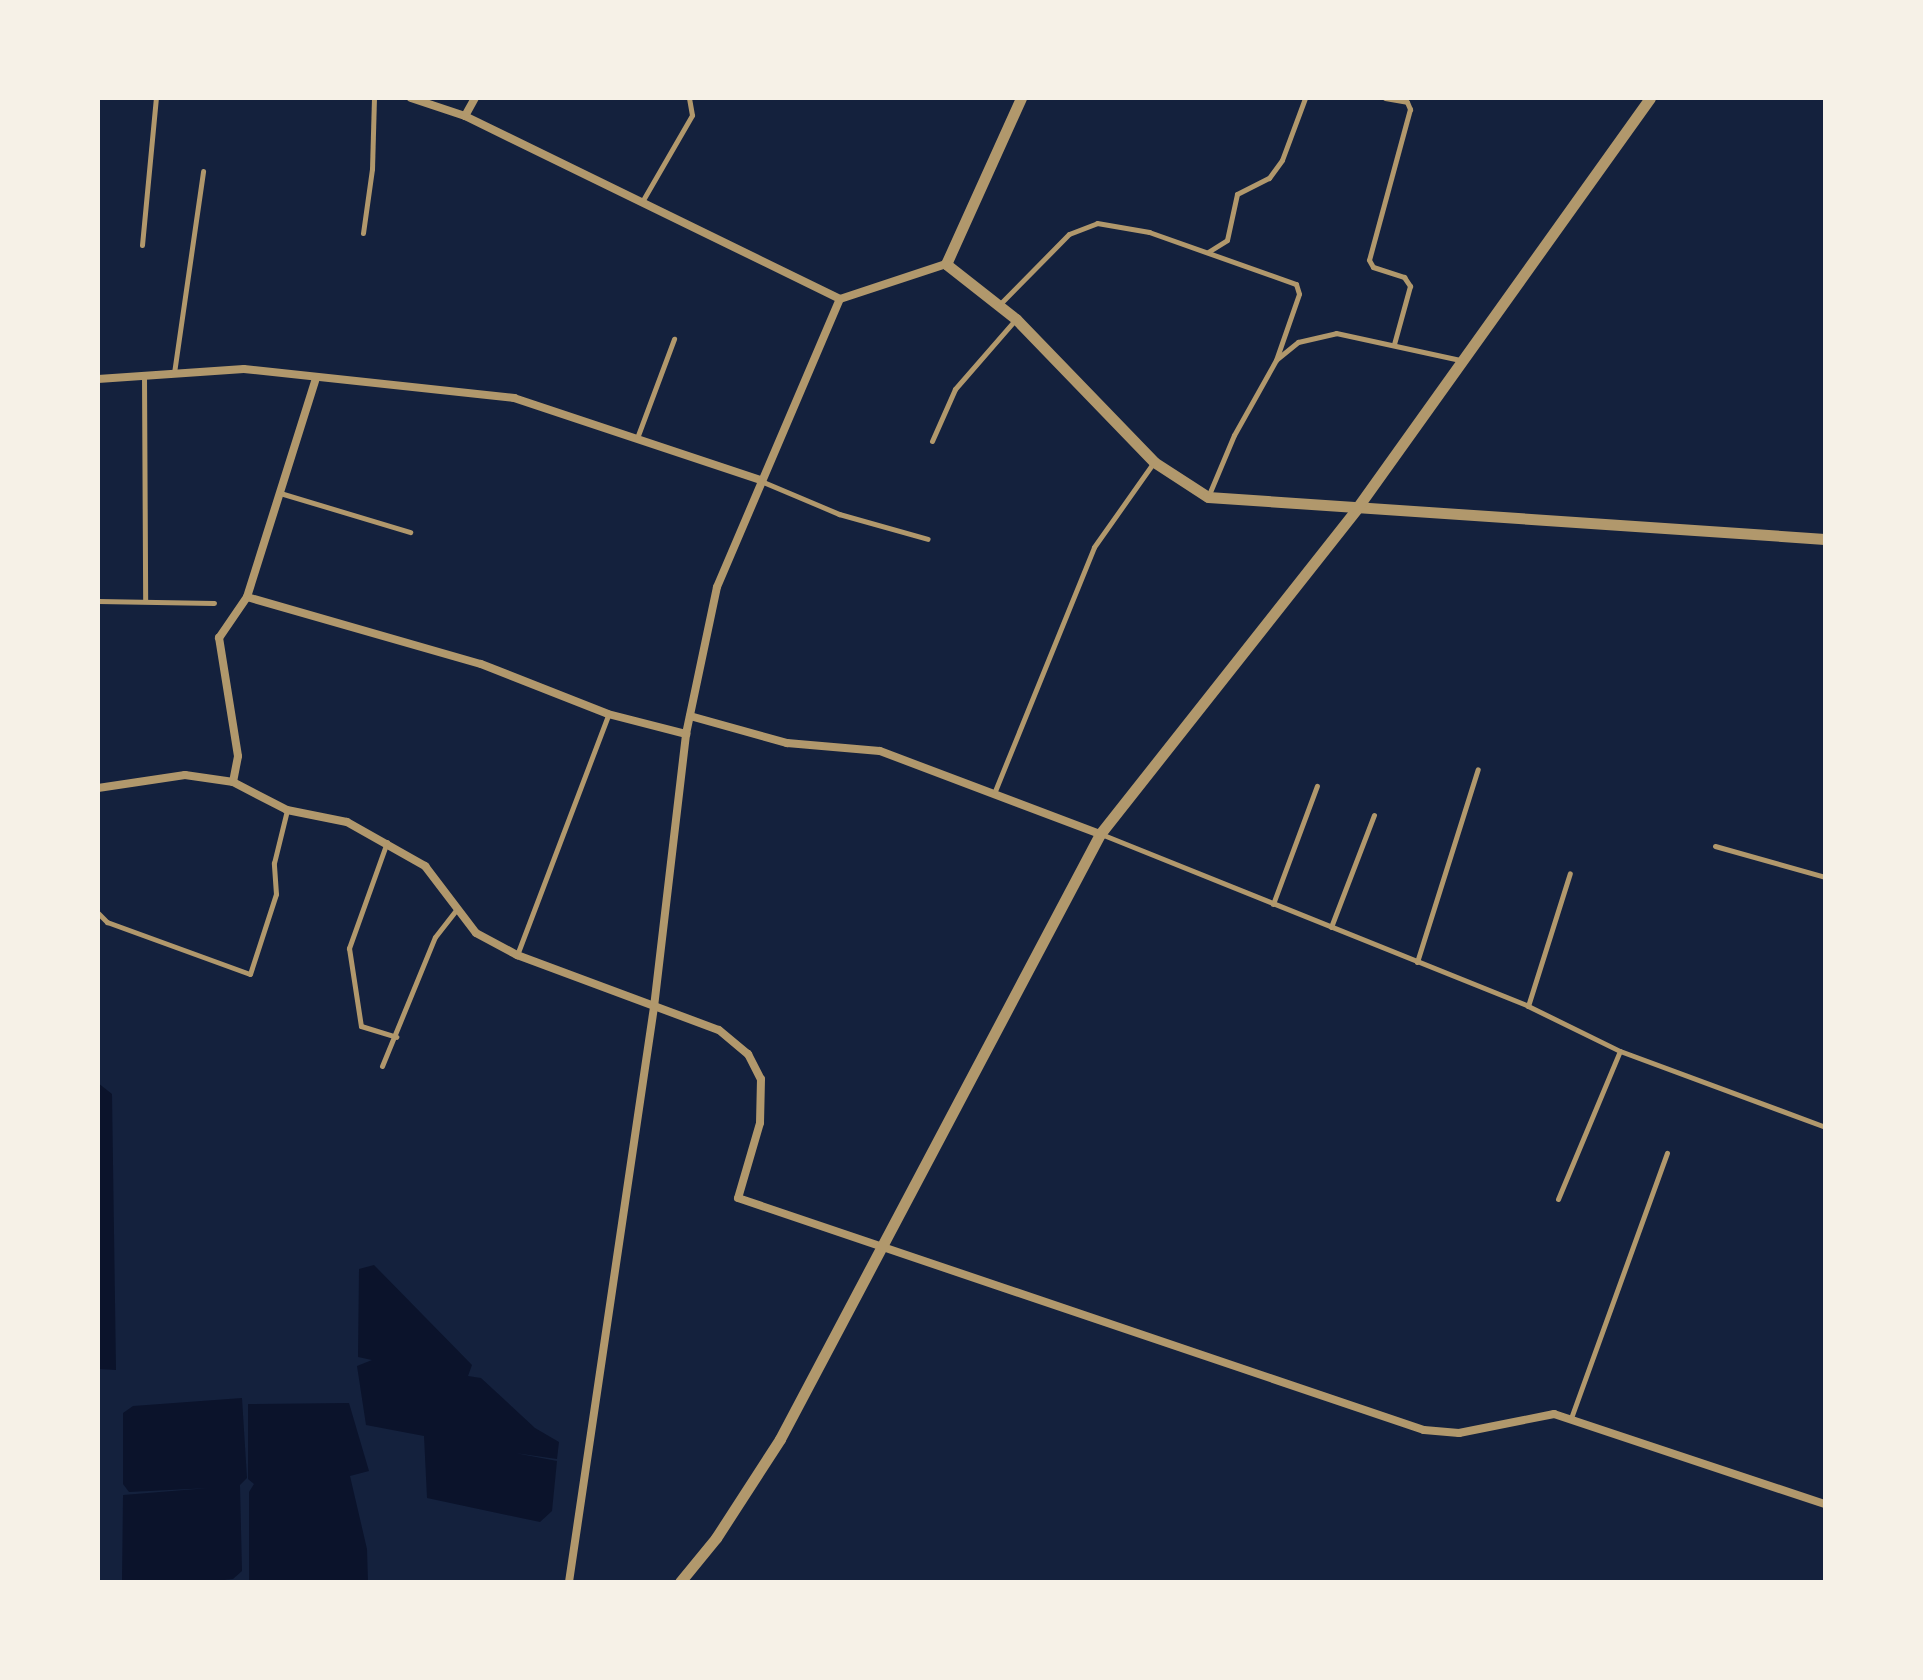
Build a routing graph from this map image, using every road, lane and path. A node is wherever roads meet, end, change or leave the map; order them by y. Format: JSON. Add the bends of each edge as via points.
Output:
{"nodes":[{"id":1,"x":156,"y":98,"type":"edge"},
{"id":2,"x":374,"y":98,"type":"edge"},
{"id":3,"x":411,"y":98,"type":"edge"},
{"id":4,"x":475,"y":98,"type":"edge"},
{"id":5,"x":689,"y":98,"type":"edge"},
{"id":6,"x":1021,"y":98,"type":"edge"},
{"id":7,"x":1305,"y":98,"type":"edge"},
{"id":8,"x":1385,"y":98,"type":"edge"},
{"id":9,"x":1650,"y":98,"type":"edge"},
{"id":10,"x":465,"y":116,"type":"junction"},
{"id":11,"x":203,"y":171,"type":"dead end"},
{"id":12,"x":643,"y":200,"type":"junction"},
{"id":13,"x":363,"y":233,"type":"dead end"},
{"id":14,"x":142,"y":245,"type":"dead end"},
{"id":15,"x":1207,"y":252,"type":"junction"},
{"id":16,"x":946,"y":264,"type":"junction"},
{"id":17,"x":840,"y":299,"type":"junction"},
{"id":18,"x":998,"y":307,"type":"junction"},
{"id":19,"x":1016,"y":319,"type":"junction"},
{"id":20,"x":674,"y":339,"type":"dead end"},
{"id":21,"x":1394,"y":344,"type":"junction"},
{"id":22,"x":1276,"y":360,"type":"junction"},
{"id":23,"x":1463,"y":360,"type":"junction"},
{"id":24,"x":174,"y":374,"type":"junction"},
{"id":25,"x":144,"y":376,"type":"junction"},
{"id":26,"x":316,"y":378,"type":"junction"},
{"id":27,"x":98,"y":379,"type":"edge"},
{"id":28,"x":637,"y":438,"type":"junction"},
{"id":29,"x":932,"y":441,"type":"dead end"},
{"id":30,"x":1154,"y":462,"type":"junction"},
{"id":31,"x":760,"y":480,"type":"junction"},
{"id":32,"x":280,"y":493,"type":"junction"},
{"id":33,"x":1208,"y":497,"type":"junction"},
{"id":34,"x":1357,"y":508,"type":"junction"},
{"id":35,"x":410,"y":532,"type":"dead end"},
{"id":36,"x":928,"y":539,"type":"dead end"},
{"id":37,"x":1825,"y":539,"type":"edge"},
{"id":38,"x":247,"y":597,"type":"junction"},
{"id":39,"x":98,"y":601,"type":"edge"},
{"id":40,"x":145,"y":601,"type":"junction"},
{"id":41,"x":214,"y":603,"type":"dead end"},
{"id":42,"x":608,"y":714,"type":"junction"},
{"id":43,"x":690,"y":716,"type":"junction"},
{"id":44,"x":686,"y":734,"type":"junction"},
{"id":45,"x":1478,"y":769,"type":"dead end"},
{"id":46,"x":233,"y":782,"type":"junction"},
{"id":47,"x":1317,"y":786,"type":"dead end"},
{"id":48,"x":98,"y":788,"type":"edge"},
{"id":49,"x":995,"y":791,"type":"junction"},
{"id":50,"x":287,"y":810,"type":"junction"},
{"id":51,"x":1374,"y":815,"type":"dead end"},
{"id":52,"x":1100,"y":834,"type":"junction"},
{"id":53,"x":387,"y":841,"type":"junction"},
{"id":54,"x":1715,"y":846,"type":"dead end"},
{"id":55,"x":1570,"y":873,"type":"dead end"},
{"id":56,"x":1824,"y":875,"type":"edge"},
{"id":57,"x":1273,"y":904,"type":"junction"},
{"id":58,"x":457,"y":908,"type":"junction"},
{"id":59,"x":98,"y":913,"type":"edge"},
{"id":60,"x":1331,"y":927,"type":"junction"},
{"id":61,"x":517,"y":955,"type":"junction"},
{"id":62,"x":1417,"y":962,"type":"junction"},
{"id":63,"x":1528,"y":1006,"type":"junction"},
{"id":64,"x":654,"y":1007,"type":"junction"},
{"id":65,"x":396,"y":1037,"type":"junction"},
{"id":66,"x":1620,"y":1051,"type":"junction"},
{"id":67,"x":382,"y":1066,"type":"dead end"},
{"id":68,"x":1825,"y":1127,"type":"edge"},
{"id":69,"x":1667,"y":1153,"type":"dead end"},
{"id":70,"x":1558,"y":1199,"type":"dead end"},
{"id":71,"x":884,"y":1247,"type":"junction"},
{"id":72,"x":1571,"y":1418,"type":"junction"},
{"id":73,"x":1825,"y":1504,"type":"edge"},
{"id":74,"x":569,"y":1582,"type":"edge"},
{"id":75,"x":680,"y":1582,"type":"edge"}],
"edges":[{"from":1,"to":14,"type":"lane"},
{"from":2,"to":13,"type":"lane"},
{"from":3,"to":10,"type":"street"},
{"from":4,"to":10,"type":"street"},
{"from":5,"to":12,"type":"lane","via":[[692,115]]},
{"from":6,"to":16,"type":"street"},
{"from":7,"to":15,"type":"lane","via":[[1282,160],[1269,178],[1237,194],[1227,240]]},
{"from":8,"to":21,"type":"lane","via":[[1407,102],[1410,109],[1369,260],[1373,267],[1404,277],[1410,286]]},
{"from":9,"to":23,"type":"street"},
{"from":10,"to":12,"type":"street"},
{"from":11,"to":24,"type":"lane"},
{"from":12,"to":17,"type":"street"},
{"from":15,"to":18,"type":"lane","via":[[1149,232],[1097,223],[1083,226],[1045,255]]},
{"from":15,"to":22,"type":"lane","via":[[1296,284],[1299,294]]},
{"from":16,"to":17,"type":"street"},
{"from":16,"to":18,"type":"street"},
{"from":17,"to":31,"type":"street"},
{"from":18,"to":19,"type":"street"},
{"from":19,"to":29,"type":"lane","via":[[955,389]]},
{"from":19,"to":30,"type":"street"},
{"from":20,"to":28,"type":"lane"},
{"from":21,"to":22,"type":"lane","via":[[1316,334]]},
{"from":21,"to":23,"type":"lane"},
{"from":22,"to":33,"type":"lane","via":[[1234,435]]},
{"from":23,"to":34,"type":"street"},
{"from":24,"to":25,"type":"street"},
{"from":24,"to":26,"type":"street","via":[[244,369]]},
{"from":25,"to":27,"type":"street"},
{"from":25,"to":40,"type":"lane"},
{"from":26,"to":28,"type":"street","via":[[514,398]]},
{"from":26,"to":32,"type":"street"},
{"from":28,"to":31,"type":"street"},
{"from":30,"to":33,"type":"street"},
{"from":30,"to":49,"type":"lane","via":[[1094,547]]},
{"from":31,"to":36,"type":"lane","via":[[839,514]]},
{"from":31,"to":43,"type":"street","via":[[717,587]]},
{"from":32,"to":35,"type":"lane"},
{"from":32,"to":38,"type":"street"},
{"from":33,"to":34,"type":"street"},
{"from":34,"to":37,"type":"street"},
{"from":34,"to":52,"type":"street"},
{"from":38,"to":42,"type":"street","via":[[481,664]]},
{"from":38,"to":46,"type":"street","via":[[219,638],[238,756]]},
{"from":39,"to":40,"type":"lane"},
{"from":40,"to":41,"type":"lane"},
{"from":42,"to":44,"type":"street"},
{"from":42,"to":61,"type":"lane"},
{"from":43,"to":44,"type":"street"},
{"from":43,"to":49,"type":"street","via":[[787,743],[880,751]]},
{"from":44,"to":64,"type":"street"},
{"from":45,"to":62,"type":"lane"},
{"from":46,"to":48,"type":"street","via":[[185,775]]},
{"from":46,"to":50,"type":"street"},
{"from":47,"to":57,"type":"lane"},
{"from":49,"to":52,"type":"street"},
{"from":50,"to":53,"type":"street","via":[[347,822]]},
{"from":50,"to":59,"type":"lane","via":[[274,863],[276,894],[250,974],[107,922]]},
{"from":51,"to":60,"type":"lane"},
{"from":52,"to":57,"type":"lane"},
{"from":52,"to":71,"type":"street"},
{"from":53,"to":58,"type":"street","via":[[425,866]]},
{"from":53,"to":65,"type":"lane","via":[[349,948],[361,1026]]},
{"from":54,"to":56,"type":"lane"},
{"from":55,"to":63,"type":"lane"},
{"from":57,"to":60,"type":"lane"},
{"from":58,"to":61,"type":"street","via":[[476,933]]},
{"from":58,"to":65,"type":"lane","via":[[435,937]]},
{"from":60,"to":62,"type":"lane"},
{"from":61,"to":64,"type":"street"},
{"from":62,"to":63,"type":"lane"},
{"from":63,"to":66,"type":"lane"},
{"from":64,"to":71,"type":"street","via":[[719,1030],[748,1054],[761,1079],[760,1123],[738,1198]]},
{"from":64,"to":74,"type":"street"},
{"from":65,"to":67,"type":"lane"},
{"from":66,"to":68,"type":"lane"},
{"from":66,"to":70,"type":"lane"},
{"from":69,"to":72,"type":"lane"},
{"from":71,"to":72,"type":"street","via":[[1424,1430],[1459,1433],[1520,1417]]},
{"from":71,"to":75,"type":"street","via":[[780,1439],[716,1538]]},
{"from":72,"to":73,"type":"street"}]}
